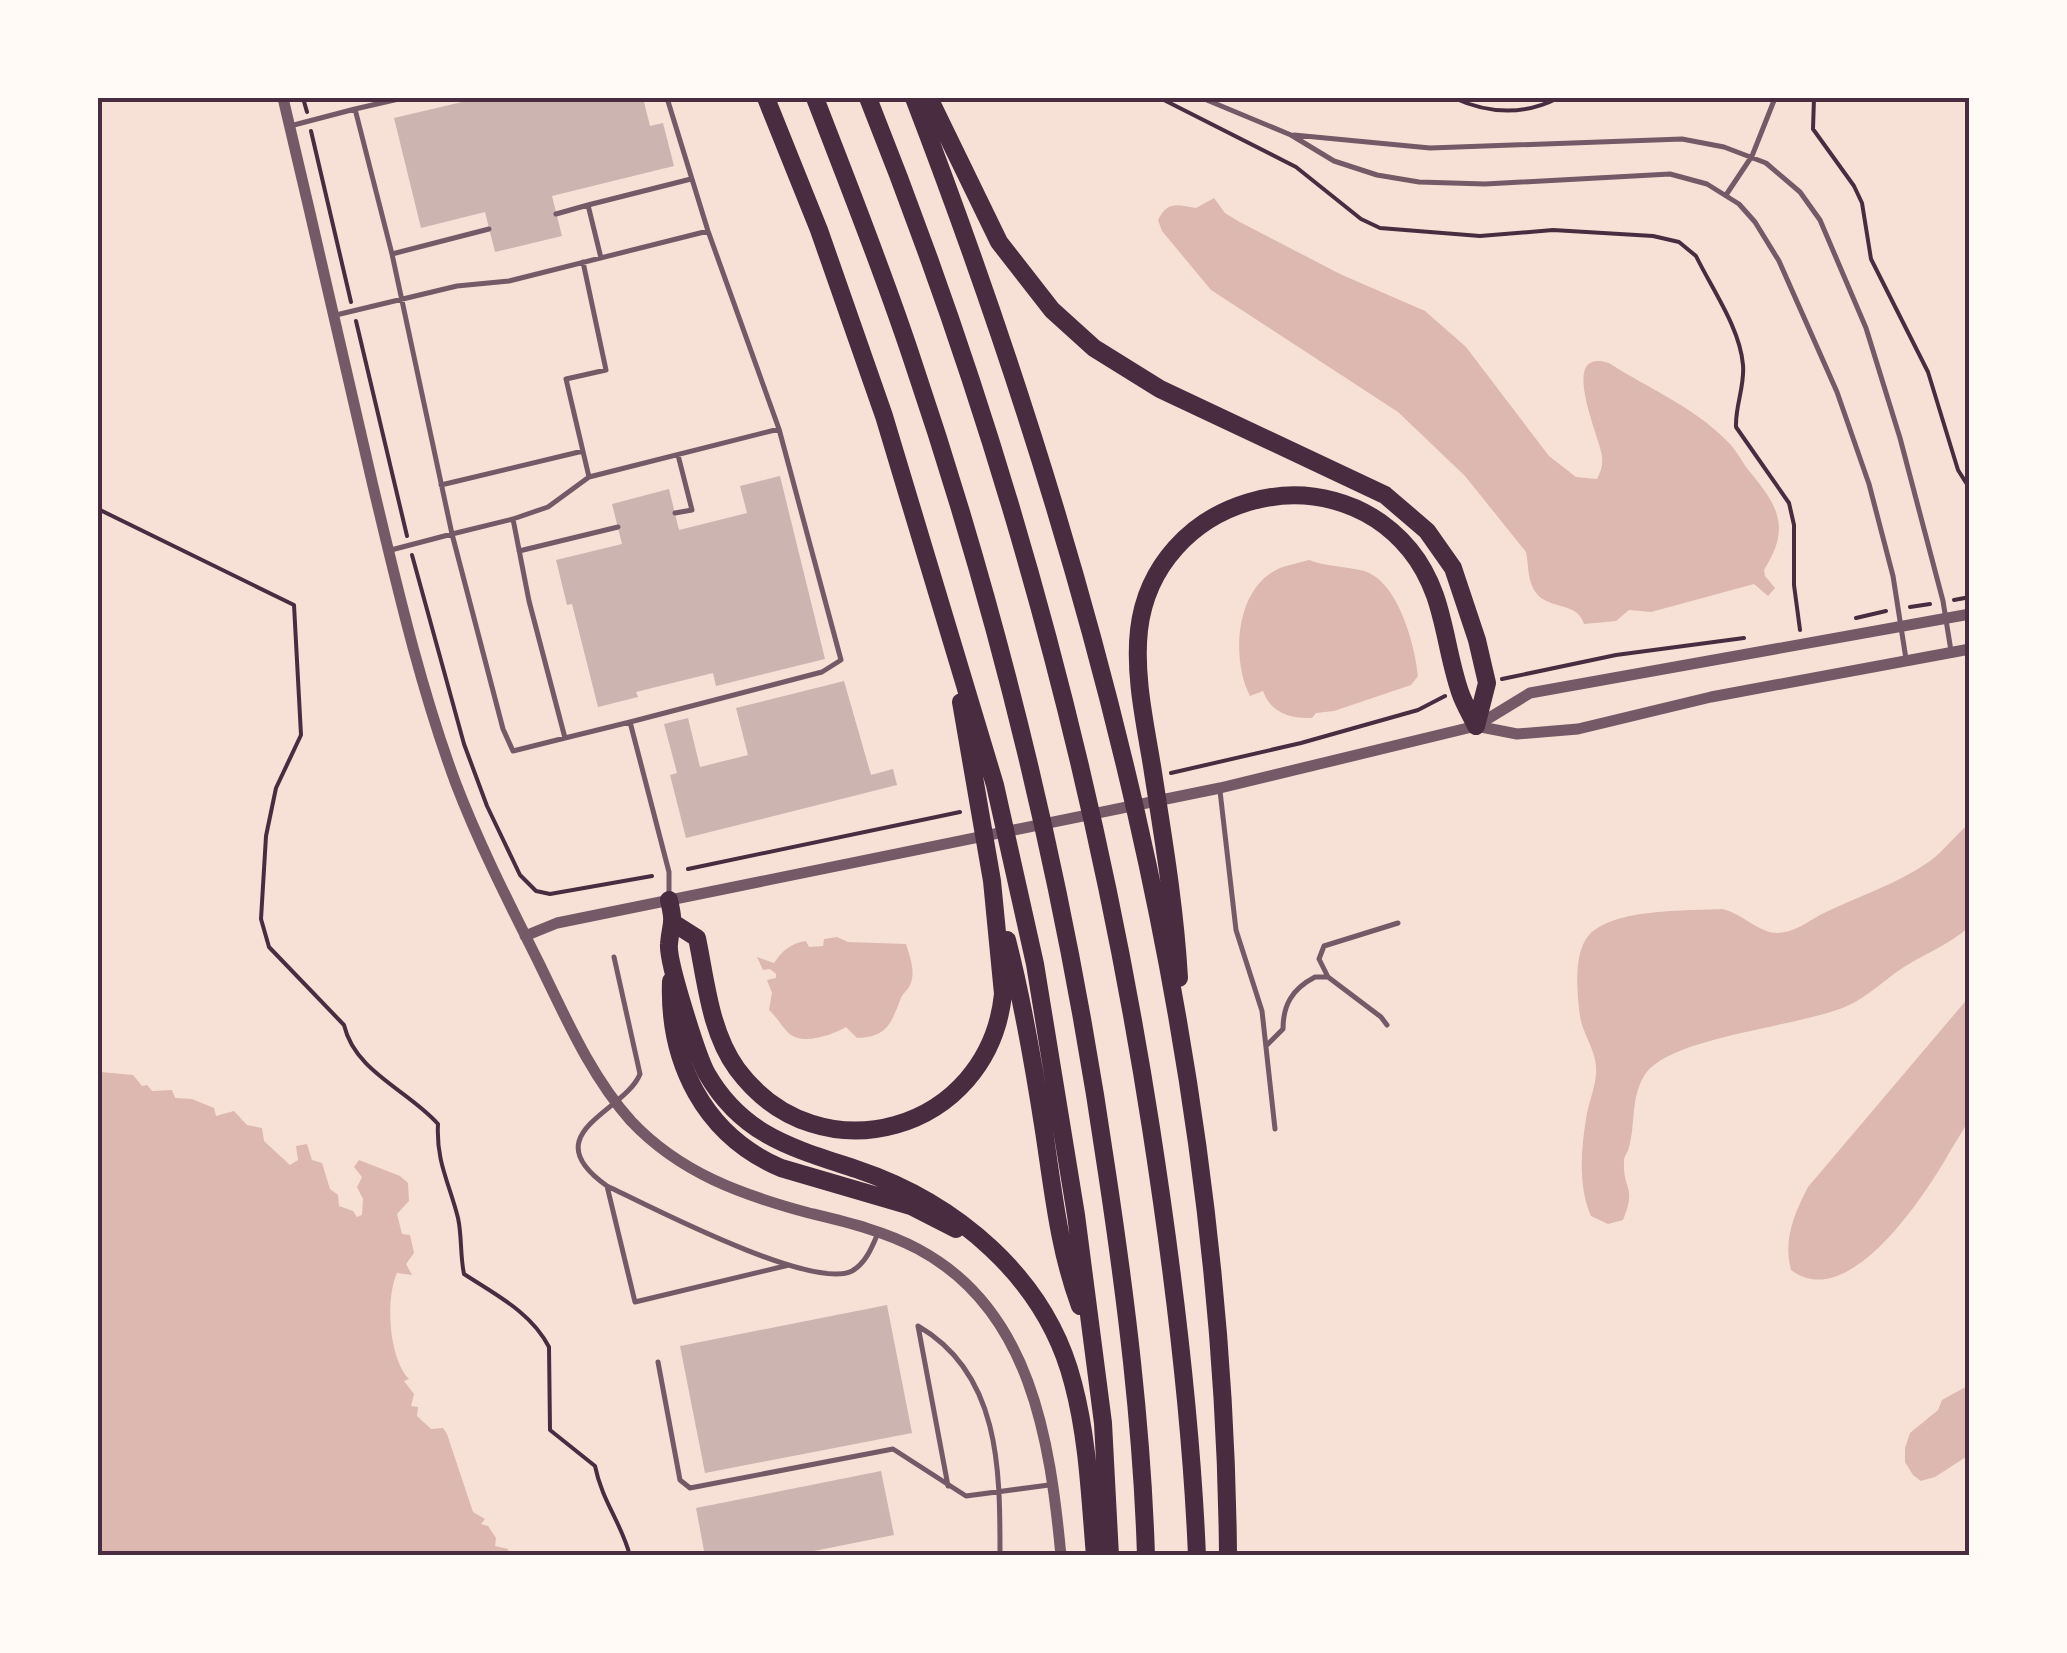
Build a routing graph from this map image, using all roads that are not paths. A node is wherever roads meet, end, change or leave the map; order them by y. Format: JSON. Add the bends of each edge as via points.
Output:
{"nodes":[{"id":1,"x":283,"y":98,"type":"edge"},
{"id":2,"x":403,"y":98,"type":"edge"},
{"id":3,"x":667,"y":98,"type":"edge"},
{"id":4,"x":766,"y":98,"type":"edge"},
{"id":5,"x":815,"y":98,"type":"edge"},
{"id":6,"x":868,"y":98,"type":"edge"},
{"id":7,"x":914,"y":98,"type":"edge"},
{"id":8,"x":929,"y":98,"type":"edge"},
{"id":9,"x":1202,"y":98,"type":"edge"},
{"id":10,"x":1774,"y":98,"type":"edge"},
{"id":11,"x":356,"y":109,"type":"junction"},
{"id":12,"x":290,"y":126,"type":"junction"},
{"id":13,"x":1291,"y":135,"type":"junction"},
{"id":14,"x":1752,"y":156,"type":"junction"},
{"id":15,"x":691,"y":178,"type":"junction"},
{"id":16,"x":1726,"y":195,"type":"junction"},
{"id":17,"x":588,"y":205,"type":"junction"},
{"id":18,"x":556,"y":214,"type":"dead end"},
{"id":19,"x":489,"y":229,"type":"dead end"},
{"id":20,"x":708,"y":231,"type":"junction"},
{"id":21,"x":392,"y":254,"type":"junction"},
{"id":22,"x":601,"y":258,"type":"junction"},
{"id":23,"x":583,"y":262,"type":"junction"},
{"id":24,"x":400,"y":302,"type":"junction"},
{"id":25,"x":334,"y":316,"type":"junction"},
{"id":26,"x":778,"y":429,"type":"junction"},
{"id":27,"x":582,"y":451,"type":"junction"},
{"id":28,"x":678,"y":454,"type":"junction"},
{"id":29,"x":588,"y":477,"type":"junction"},
{"id":30,"x":441,"y":485,"type":"junction"},
{"id":31,"x":675,"y":513,"type":"dead end"},
{"id":32,"x":513,"y":519,"type":"junction"},
{"id":33,"x":618,"y":526,"type":"dead end"},
{"id":34,"x":452,"y":534,"type":"junction"},
{"id":35,"x":388,"y":550,"type":"junction"},
{"id":36,"x":520,"y":552,"type":"junction"},
{"id":37,"x":1970,"y":614,"type":"edge"},
{"id":38,"x":1946,"y":618,"type":"junction"},
{"id":39,"x":1900,"y":627,"type":"junction"},
{"id":40,"x":1970,"y":649,"type":"edge"},
{"id":41,"x":1951,"y":651,"type":"junction"},
{"id":42,"x":1906,"y":659,"type":"junction"},
{"id":43,"x":630,"y":722,"type":"junction"},
{"id":44,"x":1476,"y":726,"type":"junction"},
{"id":45,"x":565,"y":738,"type":"junction"},
{"id":46,"x":986,"y":787,"type":"junction"},
{"id":47,"x":1220,"y":788,"type":"junction"},
{"id":48,"x":992,"y":881,"type":"junction"},
{"id":49,"x":669,"y":900,"type":"junction"},
{"id":50,"x":1398,"y":922,"type":"dead end"},
{"id":51,"x":675,"y":924,"type":"junction"},
{"id":52,"x":525,"y":936,"type":"junction"},
{"id":53,"x":614,"y":957,"type":"dead end"},
{"id":54,"x":1328,"y":977,"type":"junction"},
{"id":55,"x":1387,"y":1026,"type":"dead end"},
{"id":56,"x":1266,"y":1046,"type":"junction"},
{"id":57,"x":1185,"y":1068,"type":"junction"},
{"id":58,"x":614,"y":1100,"type":"junction"},
{"id":59,"x":1275,"y":1129,"type":"dead end"},
{"id":60,"x":607,"y":1186,"type":"junction"},
{"id":61,"x":878,"y":1232,"type":"junction"},
{"id":62,"x":792,"y":1264,"type":"junction"},
{"id":63,"x":1090,"y":1334,"type":"junction"},
{"id":64,"x":658,"y":1362,"type":"dead end"},
{"id":65,"x":1052,"y":1484,"type":"junction"},
{"id":66,"x":948,"y":1486,"type":"junction"},
{"id":67,"x":1000,"y":1494,"type":"junction"},
{"id":68,"x":1000,"y":1556,"type":"edge"},
{"id":69,"x":1060,"y":1556,"type":"edge"},
{"id":70,"x":1095,"y":1556,"type":"edge"},
{"id":71,"x":1110,"y":1556,"type":"edge"},
{"id":72,"x":1146,"y":1556,"type":"edge"},
{"id":73,"x":1197,"y":1556,"type":"edge"},
{"id":74,"x":1228,"y":1556,"type":"edge"}],
"edges":[{"from":1,"to":12,"type":"street"},
{"from":2,"to":11,"type":"lane"},
{"from":3,"to":15,"type":"lane"},
{"from":4,"to":46,"type":"highway","via":[[884,416]]},
{"from":5,"to":72,"type":"highway","via":[[914,363],[988,604],[1053,869],[1119,1258]]},
{"from":6,"to":73,"type":"highway","via":[[985,422],[1082,768],[1166,1224]]},
{"from":7,"to":57,"type":"highway","via":[[1063,531],[1143,851]]},
{"from":8,"to":44,"type":"highway","via":[[999,242],[1044,300],[1094,348],[1160,389],[1385,495],[1427,531],[1453,568],[1488,683]]},
{"from":9,"to":13,"type":"lane"},
{"from":10,"to":14,"type":"lane"},
{"from":11,"to":12,"type":"lane"},
{"from":11,"to":21,"type":"lane"},
{"from":12,"to":25,"type":"street"},
{"from":13,"to":14,"type":"lane","via":[[1430,148],[1682,139]]},
{"from":13,"to":16,"type":"lane","via":[[1334,161],[1419,182],[1670,174]]},
{"from":14,"to":16,"type":"lane"},
{"from":14,"to":38,"type":"lane","via":[[1800,192],[1837,255],[1881,372]]},
{"from":15,"to":17,"type":"lane"},
{"from":15,"to":20,"type":"lane"},
{"from":16,"to":39,"type":"lane","via":[[1754,222],[1779,262],[1838,392],[1874,502]]},
{"from":17,"to":18,"type":"lane"},
{"from":17,"to":22,"type":"lane"},
{"from":19,"to":21,"type":"lane"},
{"from":20,"to":22,"type":"lane"},
{"from":20,"to":26,"type":"lane"},
{"from":21,"to":24,"type":"lane"},
{"from":22,"to":23,"type":"lane"},
{"from":23,"to":24,"type":"lane"},
{"from":23,"to":27,"type":"lane","via":[[606,370],[566,380]]},
{"from":24,"to":25,"type":"lane"},
{"from":24,"to":30,"type":"lane"},
{"from":25,"to":35,"type":"street"},
{"from":26,"to":28,"type":"lane"},
{"from":26,"to":43,"type":"lane","via":[[841,660],[822,672]]},
{"from":27,"to":29,"type":"lane"},
{"from":27,"to":30,"type":"lane"},
{"from":28,"to":29,"type":"lane"},
{"from":28,"to":31,"type":"lane","via":[[692,510]]},
{"from":29,"to":32,"type":"lane","via":[[548,507]]},
{"from":30,"to":34,"type":"lane"},
{"from":32,"to":34,"type":"lane"},
{"from":32,"to":36,"type":"lane"},
{"from":33,"to":36,"type":"lane"},
{"from":34,"to":35,"type":"lane"},
{"from":34,"to":45,"type":"lane","via":[[502,729],[514,751]]},
{"from":35,"to":52,"type":"street","via":[[457,786]]},
{"from":36,"to":45,"type":"lane"},
{"from":37,"to":38,"type":"street"},
{"from":38,"to":39,"type":"street"},
{"from":38,"to":41,"type":"lane"},
{"from":39,"to":42,"type":"lane"},
{"from":39,"to":44,"type":"street","via":[[1530,692]]},
{"from":40,"to":41,"type":"street"},
{"from":41,"to":42,"type":"street"},
{"from":42,"to":44,"type":"street","via":[[1578,728],[1517,734]]},
{"from":43,"to":45,"type":"lane"},
{"from":43,"to":49,"type":"lane","via":[[669,872]]},
{"from":44,"to":47,"type":"street"},
{"from":44,"to":57,"type":"highway","via":[[1460,692],[1436,592],[1407,546],[1377,522],[1318,497],[1280,496],[1216,514],[1186,536],[1157,572],[1138,635],[1176,922]]},
{"from":46,"to":48,"type":"highway"},
{"from":46,"to":63,"type":"highway","via":[[1016,876],[1050,1049]]},
{"from":47,"to":49,"type":"street"},
{"from":47,"to":56,"type":"lane","via":[[1236,930]]},
{"from":48,"to":51,"type":"highway","via":[[1002,994],[990,1045],[952,1096],[921,1118],[887,1127],[852,1130],[806,1120],[758,1092],[717,1031],[697,938]]},
{"from":48,"to":63,"type":"highway","via":[[1024,1017],[1070,1279]]},
{"from":49,"to":51,"type":"highway"},
{"from":49,"to":52,"type":"street"},
{"from":50,"to":54,"type":"lane","via":[[1324,946],[1319,959]]},
{"from":51,"to":70,"type":"highway","via":[[668,946],[699,1057],[740,1116],[791,1148],[928,1200],[982,1237],[1046,1319],[1073,1380]]},
{"from":52,"to":58,"type":"street"},
{"from":53,"to":58,"type":"lane","via":[[640,1074]]},
{"from":54,"to":55,"type":"lane"},
{"from":54,"to":56,"type":"lane","via":[[1310,979],[1289,999],[1283,1030]]},
{"from":56,"to":59,"type":"lane"},
{"from":57,"to":74,"type":"highway","via":[[1221,1352]]},
{"from":58,"to":60,"type":"lane","via":[[580,1142],[584,1166]]},
{"from":58,"to":61,"type":"street","via":[[654,1142],[706,1179]]},
{"from":60,"to":62,"type":"lane"},
{"from":60,"to":62,"type":"lane","via":[[635,1302]]},
{"from":61,"to":62,"type":"lane","via":[[852,1270],[832,1274]]},
{"from":61,"to":65,"type":"street","via":[[937,1260],[1004,1330],[1030,1382]]},
{"from":63,"to":71,"type":"highway"},
{"from":64,"to":66,"type":"lane","via":[[684,1486],[892,1449]]},
{"from":65,"to":67,"type":"lane"},
{"from":65,"to":69,"type":"street"},
{"from":66,"to":67,"type":"lane","via":[[966,1496]]},
{"from":66,"to":67,"type":"lane","via":[[918,1326],[948,1347],[978,1388]]},
{"from":67,"to":68,"type":"lane"}]}
